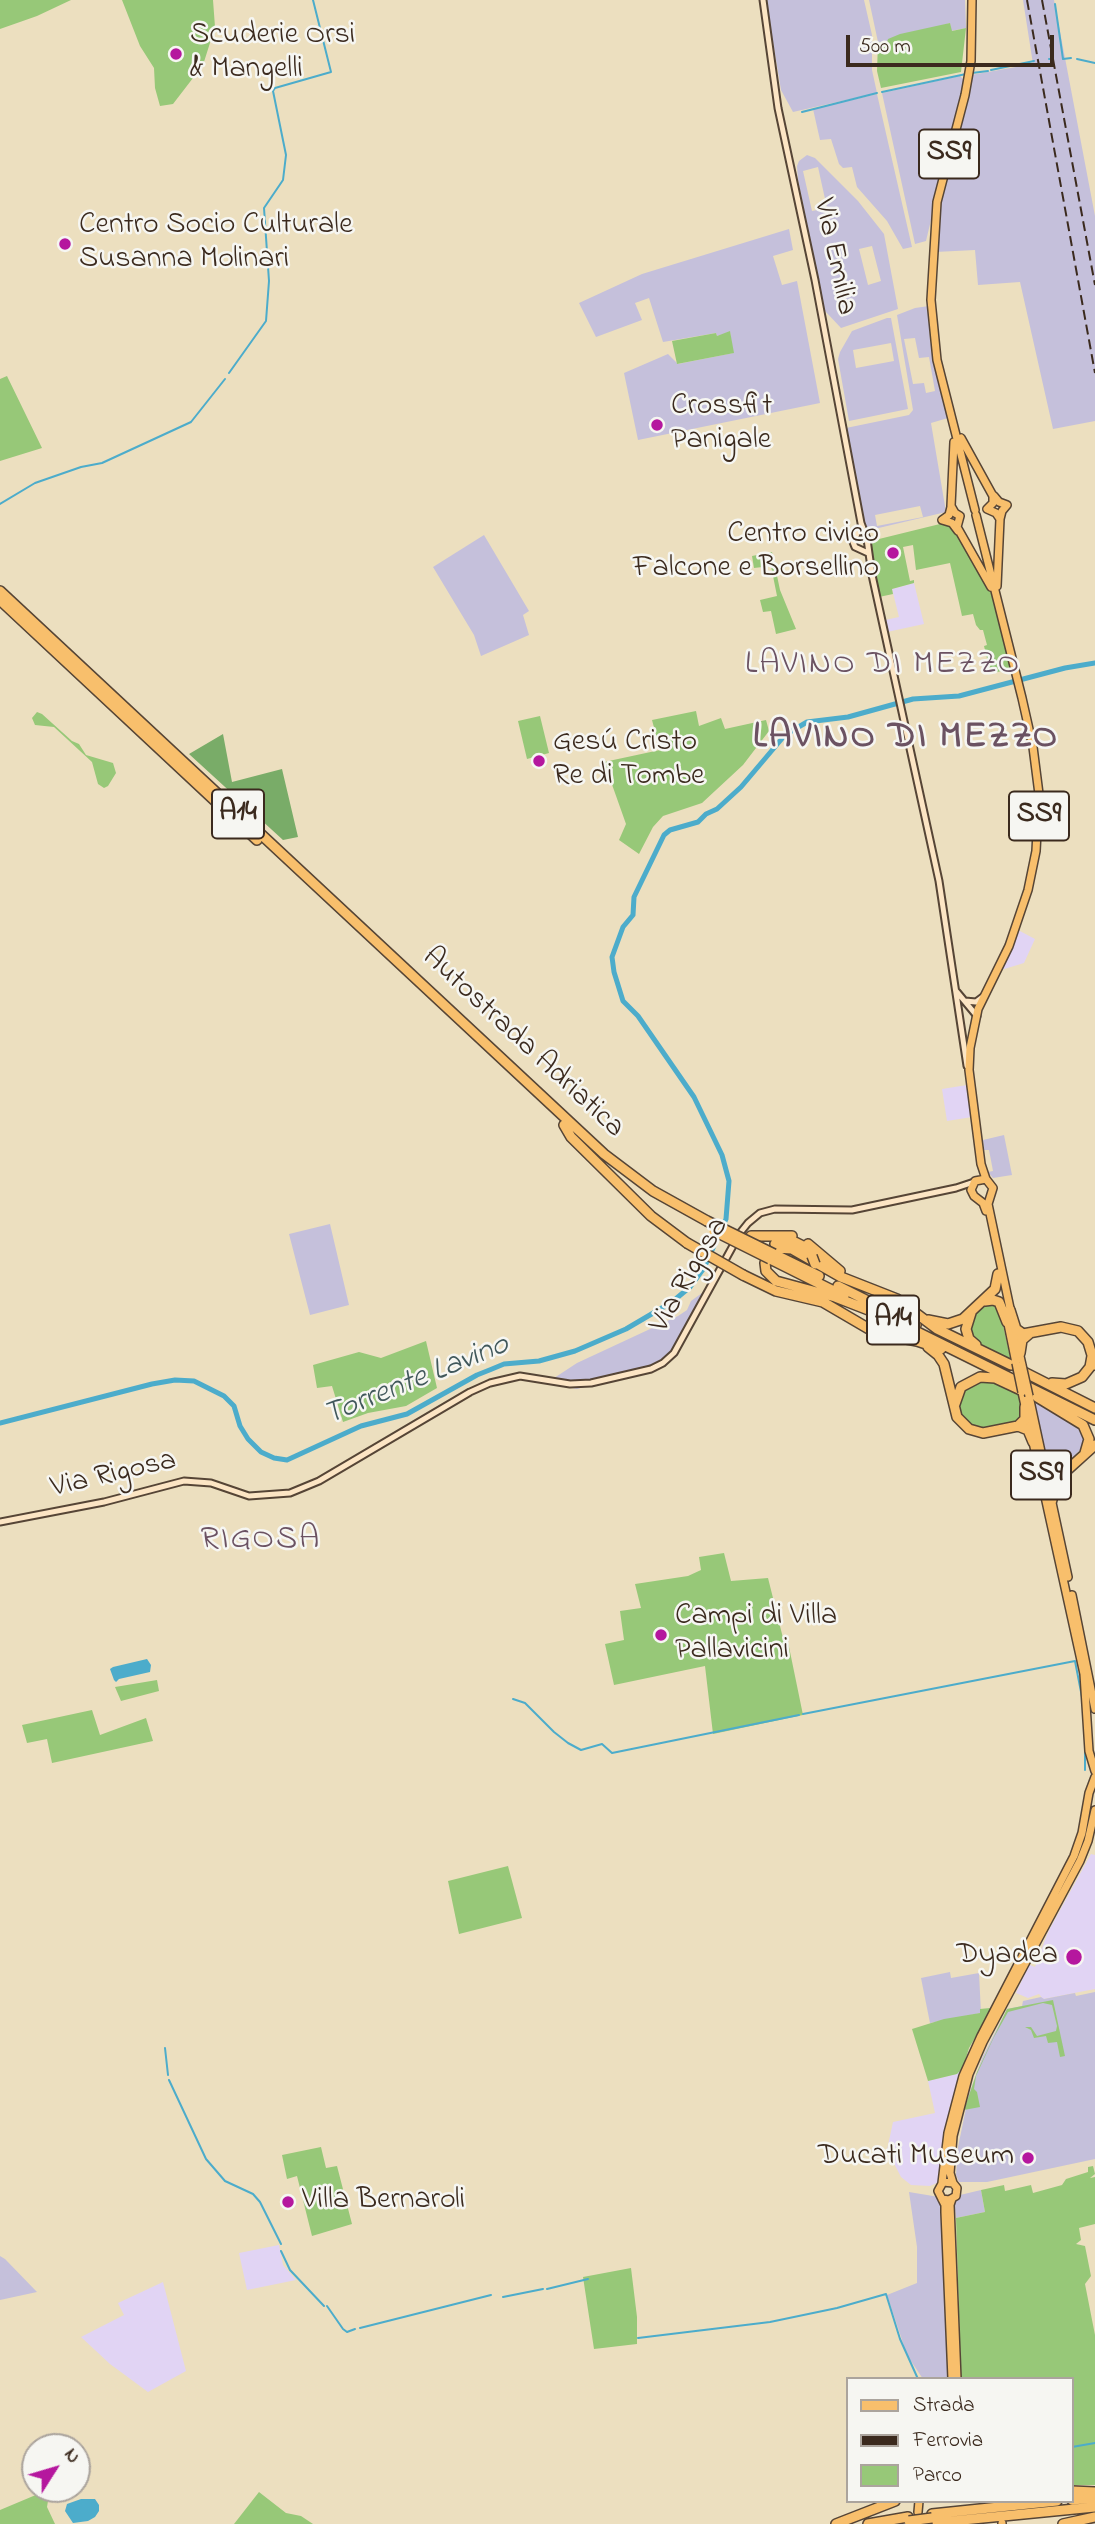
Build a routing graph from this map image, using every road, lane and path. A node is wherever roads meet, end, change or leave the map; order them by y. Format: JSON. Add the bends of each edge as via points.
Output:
{"nodes":[{"id":1,"x":763,"y":0,"type":"edge"},
{"id":2,"x":972,"y":0,"type":"edge"},
{"id":3,"x":951,"y":414,"type":"junction"},
{"id":4,"x":993,"y":496,"type":"junction"},
{"id":5,"x":951,"y":506,"type":"junction"},
{"id":6,"x":1000,"y":519,"type":"junction"},
{"id":7,"x":861,"y":523,"type":"junction"},
{"id":8,"x":958,"y":531,"type":"junction"},
{"id":9,"x":858,"y":534,"type":"junction"},
{"id":10,"x":865,"y":535,"type":"junction"},
{"id":11,"x":866,"y":545,"type":"junction"},
{"id":12,"x":860,"y":548,"type":"junction"},
{"id":13,"x":868,"y":553,"type":"junction"},
{"id":14,"x":0,"y":591,"type":"edge"},
{"id":15,"x":0,"y":600,"type":"edge"},
{"id":16,"x":1000,"y":611,"type":"junction"},
{"id":17,"x":992,"y":981,"type":"junction"},
{"id":18,"x":955,"y":987,"type":"junction"},
{"id":19,"x":984,"y":996,"type":"junction"},
{"id":20,"x":965,"y":1003,"type":"junction"},
{"id":21,"x":958,"y":1009,"type":"junction"},
{"id":22,"x":977,"y":1023,"type":"junction"},
{"id":23,"x":961,"y":1028,"type":"junction"},
{"id":24,"x":969,"y":1079,"type":"junction"},
{"id":25,"x":971,"y":1090,"type":"junction"},
{"id":26,"x":564,"y":1125,"type":"junction"},
{"id":27,"x":981,"y":1164,"type":"junction"},
{"id":28,"x":986,"y":1179,"type":"junction"},
{"id":29,"x":975,"y":1181,"type":"junction"},
{"id":30,"x":956,"y":1188,"type":"junction"},
{"id":31,"x":972,"y":1193,"type":"junction"},
{"id":32,"x":989,"y":1197,"type":"junction"},
{"id":33,"x":979,"y":1199,"type":"junction"},
{"id":34,"x":705,"y":1223,"type":"junction"},
{"id":35,"x":772,"y":1256,"type":"junction"},
{"id":36,"x":998,"y":1274,"type":"junction"},
{"id":37,"x":859,"y":1284,"type":"junction"},
{"id":38,"x":984,"y":1301,"type":"junction"},
{"id":39,"x":823,"y":1302,"type":"junction"},
{"id":40,"x":1010,"y":1310,"type":"junction"},
{"id":41,"x":971,"y":1313,"type":"junction"},
{"id":42,"x":918,"y":1315,"type":"junction"},
{"id":43,"x":889,"y":1318,"type":"junction"},
{"id":44,"x":1007,"y":1322,"type":"junction"},
{"id":45,"x":1029,"y":1334,"type":"junction"},
{"id":46,"x":941,"y":1337,"type":"junction"},
{"id":47,"x":917,"y":1341,"type":"junction"},
{"id":48,"x":1092,"y":1351,"type":"junction"},
{"id":49,"x":1017,"y":1362,"type":"junction"},
{"id":50,"x":1095,"y":1365,"type":"edge"},
{"id":51,"x":1030,"y":1375,"type":"junction"},
{"id":52,"x":1026,"y":1393,"type":"junction"},
{"id":53,"x":1025,"y":1407,"type":"junction"},
{"id":54,"x":955,"y":1409,"type":"junction"},
{"id":55,"x":1095,"y":1410,"type":"edge"},
{"id":56,"x":1095,"y":1420,"type":"edge"},
{"id":57,"x":1018,"y":1426,"type":"junction"},
{"id":58,"x":1095,"y":1426,"type":"edge"},
{"id":59,"x":1033,"y":1442,"type":"junction"},
{"id":60,"x":1095,"y":1445,"type":"edge"},
{"id":61,"x":1085,"y":1453,"type":"junction"},
{"id":62,"x":1043,"y":1460,"type":"junction"},
{"id":63,"x":1069,"y":1468,"type":"junction"},
{"id":64,"x":1052,"y":1500,"type":"junction"},
{"id":65,"x":0,"y":1522,"type":"edge"},
{"id":66,"x":1095,"y":1709,"type":"edge"},
{"id":67,"x":1094,"y":1780,"type":"edge"},
{"id":68,"x":1095,"y":1810,"type":"edge"},
{"id":69,"x":953,"y":2182,"type":"junction"},
{"id":70,"x":942,"y":2183,"type":"junction"},
{"id":71,"x":942,"y":2199,"type":"junction"},
{"id":72,"x":952,"y":2199,"type":"junction"},
{"id":73,"x":952,"y":2377,"type":"edge"},
{"id":74,"x":957,"y":2377,"type":"edge"},
{"id":75,"x":1074,"y":2492,"type":"edge"},
{"id":76,"x":1074,"y":2500,"type":"edge"},
{"id":77,"x":1095,"y":2502,"type":"edge"},
{"id":78,"x":890,"y":2503,"type":"edge"},
{"id":79,"x":919,"y":2503,"type":"edge"},
{"id":80,"x":1042,"y":2503,"type":"edge"},
{"id":81,"x":918,"y":2512,"type":"dead end"},
{"id":82,"x":1095,"y":2517,"type":"edge"},
{"id":83,"x":932,"y":2518,"type":"edge"},
{"id":84,"x":909,"y":2519,"type":"junction"},
{"id":85,"x":836,"y":2524,"type":"edge"},
{"id":86,"x":868,"y":2524,"type":"edge"},
{"id":87,"x":892,"y":2524,"type":"edge"},
{"id":88,"x":922,"y":2524,"type":"edge"},
{"id":89,"x":962,"y":2524,"type":"edge"},
{"id":90,"x":1063,"y":2524,"type":"edge"}],
"edges":[{"from":1,"to":7,"type":"main road","name":"Via Emilia","via":[[778,108]]},
{"from":2,"to":3,"type":"main road","number":"SS9","via":[[968,74],[933,233],[933,337]]},
{"from":3,"to":4,"type":"main road"},
{"from":3,"to":5,"type":"main road","via":[[955,447]]},
{"from":3,"to":16,"type":"main road","number":"SS9"},
{"from":4,"to":6,"type":"main road","via":[[987,509]]},
{"from":4,"to":6,"type":"main road","via":[[1007,505]]},
{"from":5,"to":8,"type":"main road","via":[[960,516]]},
{"from":5,"to":8,"type":"main road","via":[[942,520]]},
{"from":6,"to":16,"type":"main road"},
{"from":7,"to":9,"type":"main road","name":"Via Emilia"},
{"from":7,"to":10,"type":"main road","name":"Via Emilia"},
{"from":8,"to":16,"type":"main road","via":[[989,581]]},
{"from":9,"to":10,"type":"main road"},
{"from":9,"to":12,"type":"main road","name":"Via Emilia","via":[[853,542]]},
{"from":10,"to":11,"type":"main road","name":"Via Emilia"},
{"from":11,"to":12,"type":"main road"},
{"from":11,"to":13,"type":"main road","name":"Via Emilia"},
{"from":12,"to":13,"type":"main road"},
{"from":13,"to":18,"type":"main road","name":"Via Emilia","via":[[939,881]]},
{"from":14,"to":34,"type":"highway","name":"Autostrada Adriatica","number":"A14","via":[[594,1145],[653,1191]]},
{"from":15,"to":26,"type":"highway","name":"Autostrada Adriatica","number":"A14"},
{"from":16,"to":17,"type":"main road","number":"SS9","via":[[1033,747],[1039,794],[1036,851],[1028,890]]},
{"from":17,"to":19,"type":"main road","number":"SS9"},
{"from":17,"to":22,"type":"main road","number":"SS9"},
{"from":18,"to":20,"type":"main road"},
{"from":18,"to":21,"type":"main road","name":"Via Emilia"},
{"from":19,"to":20,"type":"main road"},
{"from":19,"to":22,"type":"main road","number":"SS9"},
{"from":20,"to":21,"type":"main road"},
{"from":20,"to":22,"type":"main road"},
{"from":21,"to":23,"type":"main road","name":"Via Emilia"},
{"from":22,"to":23,"type":"main road","via":[[969,1031]]},
{"from":22,"to":24,"type":"main road","number":"SS9"},
{"from":22,"to":25,"type":"main road","number":"SS9"},
{"from":23,"to":24,"type":"main road","name":"Via Emilia"},
{"from":24,"to":25,"type":"main road","number":"SS9"},
{"from":25,"to":27,"type":"main road","number":"SS9"},
{"from":26,"to":34,"type":"highway","name":"Autostrada Adriatica","number":"A14","via":[[632,1184]]},
{"from":26,"to":39,"type":"highway","bridge":true,"via":[[663,1227],[776,1291]]},
{"from":27,"to":28,"type":"main road","number":"SS9"},
{"from":27,"to":29,"type":"main road","number":"SS9"},
{"from":28,"to":29,"type":"main road"},
{"from":28,"to":32,"type":"main road","number":"SS9","via":[[993,1188]]},
{"from":29,"to":30,"type":"main road","name":"Via Rigosa"},
{"from":29,"to":31,"type":"main road","number":"SS9"},
{"from":30,"to":31,"type":"main road","name":"Via Rigosa"},
{"from":30,"to":65,"type":"main road","name":"Via Rigosa","via":[[852,1210],[775,1209],[756,1216],[740,1233],[674,1353],[651,1369],[591,1383],[526,1376],[490,1384],[290,1493],[249,1496],[211,1483],[184,1481]]},
{"from":31,"to":33,"type":"main road"},
{"from":32,"to":33,"type":"main road"},
{"from":32,"to":40,"type":"main road","number":"SS9"},
{"from":33,"to":36,"type":"main road","number":"SS9","via":[[985,1205]]},
{"from":34,"to":35,"type":"highway","name":"Autostrada Adriatica","number":"A14","bridge":true},
{"from":34,"to":37,"type":"highway","bridge":true,"via":[[751,1236],[797,1237]]},
{"from":35,"to":43,"type":"highway","name":"Autostrada Adriatica","number":"A14"},
{"from":35,"to":46,"type":"highway","name":"Autostrada Adriatica","number":"A14"},
{"from":36,"to":38,"type":"highway","via":[[995,1289]]},
{"from":36,"to":44,"type":"main road","number":"SS9"},
{"from":37,"to":42,"type":"highway","via":[[887,1294]]},
{"from":37,"to":43,"type":"highway","via":[[788,1247],[773,1249],[766,1260],[766,1271],[776,1281]]},
{"from":38,"to":41,"type":"highway"},
{"from":38,"to":44,"type":"highway","via":[[999,1302]]},
{"from":39,"to":46,"type":"highway","via":[[774,1284],[763,1269],[766,1252],[782,1241],[802,1245],[824,1273]]},
{"from":39,"to":47,"type":"highway","via":[[882,1335]]},
{"from":40,"to":45,"type":"highway","via":[[1018,1331]]},
{"from":40,"to":49,"type":"main road","number":"SS9"},
{"from":41,"to":42,"type":"highway","via":[[948,1324]]},
{"from":41,"to":49,"type":"highway","via":[[966,1325],[971,1342]]},
{"from":42,"to":49,"type":"highway","via":[[948,1335]]},
{"from":43,"to":56,"type":"highway","name":"Autostrada Adriatica","number":"A14"},
{"from":44,"to":49,"type":"main road","number":"SS9"},
{"from":45,"to":48,"type":"highway","via":[[1069,1327],[1084,1336]]},
{"from":45,"to":49,"type":"highway","via":[[1021,1340]]},
{"from":46,"to":55,"type":"highway","name":"Autostrada Adriatica","number":"A14"},
{"from":47,"to":52,"type":"highway"},
{"from":47,"to":54,"type":"highway","via":[[941,1359]]},
{"from":48,"to":50,"type":"highway"},
{"from":48,"to":51,"type":"highway","via":[[1086,1373],[1072,1383],[1058,1384]]},
{"from":49,"to":51,"type":"highway"},
{"from":49,"to":52,"type":"main road","number":"SS9","bridge":true},
{"from":51,"to":55,"type":"highway"},
{"from":52,"to":53,"type":"main road","number":"SS9"},
{"from":52,"to":54,"type":"highway","via":[[990,1377],[977,1378],[959,1390]]},
{"from":52,"to":58,"type":"highway"},
{"from":52,"to":61,"type":"highway","via":[[1083,1425],[1088,1439]]},
{"from":52,"to":62,"type":"main road","number":"SS9"},
{"from":53,"to":57,"type":"highway","via":[[1025,1419]]},
{"from":53,"to":59,"type":"main road","number":"SS9"},
{"from":54,"to":57,"type":"highway","via":[[962,1424],[977,1433]]},
{"from":57,"to":59,"type":"highway","via":[[1028,1430]]},
{"from":59,"to":67,"type":"main road","number":"SS9","via":[[1084,1674]]},
{"from":60,"to":61,"type":"highway"},
{"from":61,"to":63,"type":"highway"},
{"from":62,"to":63,"type":"highway","via":[[1055,1473]]},
{"from":62,"to":64,"type":"main road","number":"SS9"},
{"from":63,"to":64,"type":"highway","via":[[1054,1482]]},
{"from":64,"to":66,"type":"main road","number":"SS9"},
{"from":67,"to":70,"type":"main road","via":[[1074,1856],[963,2076],[948,2133]]},
{"from":68,"to":69,"type":"main road","via":[[1080,1861],[970,2074],[953,2136]]},
{"from":69,"to":70,"type":"main road"},
{"from":69,"to":72,"type":"main road","via":[[957,2192]]},
{"from":70,"to":71,"type":"main road","via":[[938,2191]]},
{"from":71,"to":72,"type":"main road"},
{"from":71,"to":73,"type":"main road"},
{"from":72,"to":74,"type":"main road"},
{"from":75,"to":77,"type":"highway"},
{"from":76,"to":77,"type":"highway"},
{"from":77,"to":83,"type":"highway"},
{"from":77,"to":89,"type":"highway"},
{"from":78,"to":85,"type":"highway"},
{"from":79,"to":81,"type":"main road"},
{"from":80,"to":83,"type":"highway"},
{"from":82,"to":90,"type":"highway"},
{"from":83,"to":84,"type":"highway","bridge":true},
{"from":83,"to":88,"type":"highway","bridge":true},
{"from":84,"to":86,"type":"highway"},
{"from":84,"to":87,"type":"highway"}]}
